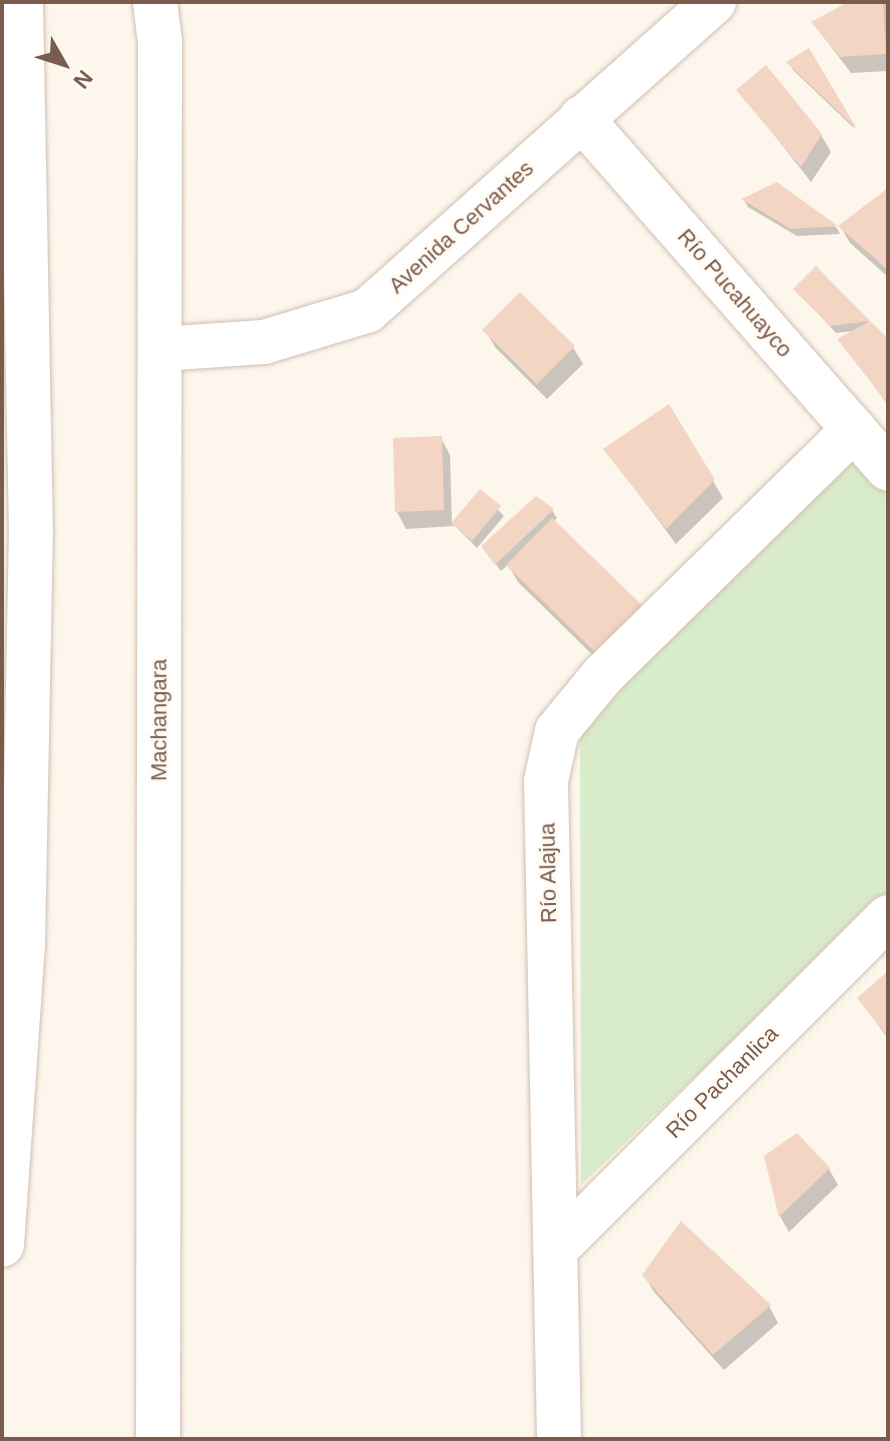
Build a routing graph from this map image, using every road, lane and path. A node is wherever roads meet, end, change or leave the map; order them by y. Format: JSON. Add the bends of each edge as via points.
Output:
{"nodes":[{"id":1,"x":21,"y":2,"type":"edge"},
{"id":2,"x":155,"y":2,"type":"edge"},
{"id":3,"x":714,"y":2,"type":"edge"},
{"id":4,"x":581,"y":118,"type":"junction"},
{"id":5,"x":160,"y":349,"type":"junction"},
{"id":6,"x":854,"y":429,"type":"junction"},
{"id":7,"x":888,"y":469,"type":"edge"},
{"id":8,"x":888,"y":917,"type":"edge"},
{"id":9,"x":13,"y":962,"type":"edge"},
{"id":10,"x":2,"y":1245,"type":"edge"},
{"id":11,"x":557,"y":1248,"type":"junction"},
{"id":12,"x":158,"y":1439,"type":"edge"},
{"id":13,"x":559,"y":1439,"type":"edge"}],
"edges":[{"from":1,"to":9,"type":"street","via":[[31,534]]},
{"from":2,"to":5,"type":"street","name":"Machangara","via":[[160,41]]},
{"from":3,"to":4,"type":"street","name":"Avenida Cervantes"},
{"from":4,"to":5,"type":"street","name":"Avenida Cervantes","via":[[367,311],[264,342]]},
{"from":4,"to":6,"type":"street","name":"Río Pucahuayco"},
{"from":5,"to":12,"type":"street","name":"Machangara"},
{"from":6,"to":7,"type":"street","name":"Río Pucahuayco"},
{"from":6,"to":11,"type":"street","name":"Río Alajua","via":[[603,675],[557,731],[546,781]]},
{"from":8,"to":11,"type":"street","name":"Río Pachanlica"},
{"from":9,"to":10,"type":"street"},
{"from":11,"to":13,"type":"street","name":"Río Alajua"}]}
